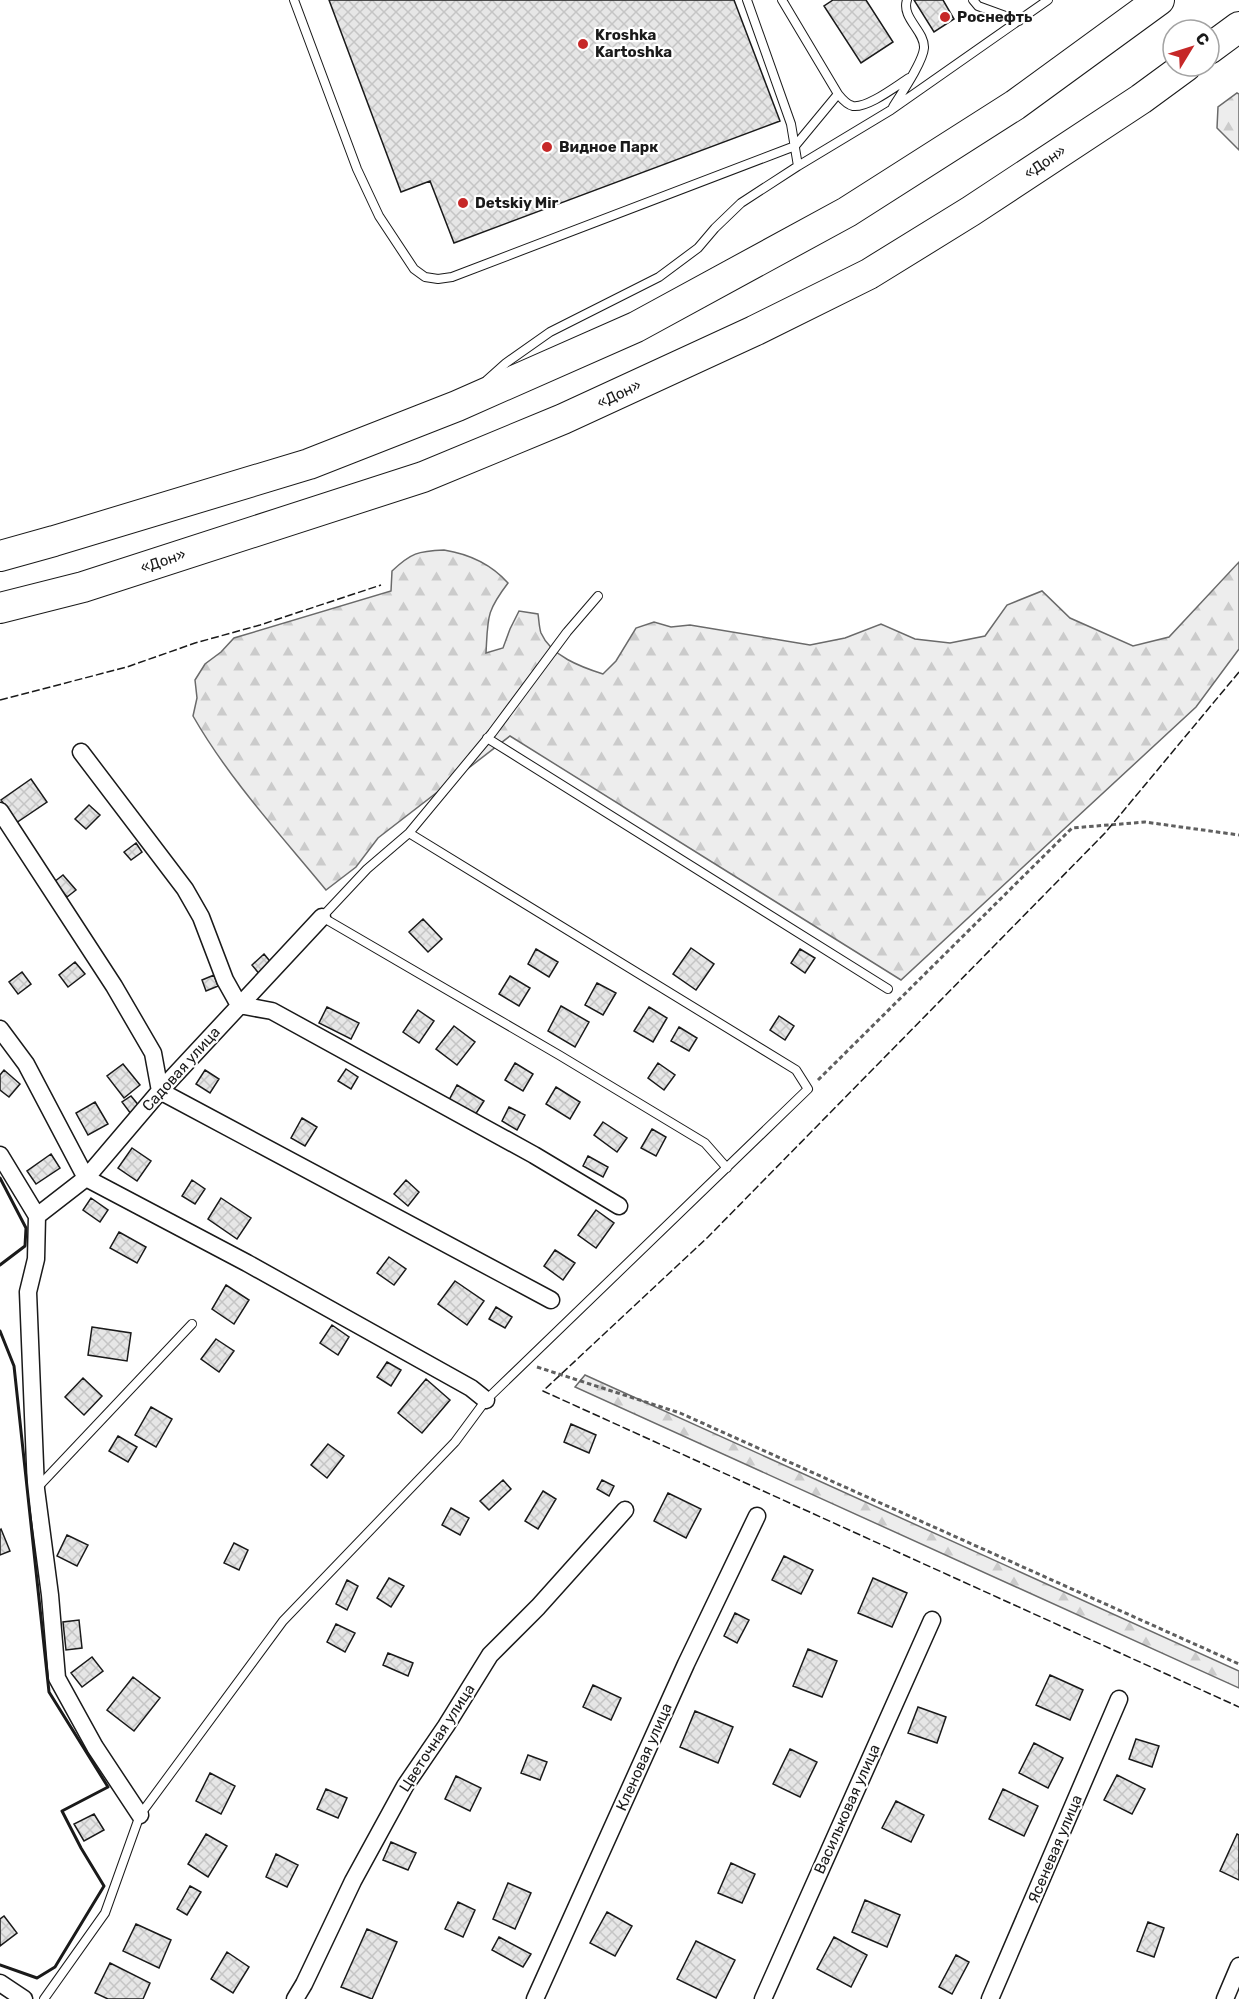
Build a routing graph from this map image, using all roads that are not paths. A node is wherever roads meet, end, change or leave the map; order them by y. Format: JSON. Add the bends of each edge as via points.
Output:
{"nodes":[{"id":1,"x":294,"y":0,"type":"edge"},
{"id":2,"x":782,"y":0,"type":"edge"},
{"id":3,"x":907,"y":0,"type":"edge"},
{"id":4,"x":973,"y":0,"type":"edge"},
{"id":5,"x":1047,"y":0,"type":"edge"},
{"id":6,"x":1159,"y":0,"type":"edge"},
{"id":7,"x":750,"y":1,"type":"edge"},
{"id":8,"x":1018,"y":21,"type":"junction"},
{"id":9,"x":1239,"y":27,"type":"edge"},
{"id":10,"x":1221,"y":40,"type":"edge"},
{"id":11,"x":912,"y":76,"type":"junction"},
{"id":12,"x":1170,"y":78,"type":"edge"},
{"id":13,"x":838,"y":94,"type":"junction"},
{"id":14,"x":891,"y":110,"type":"junction"},
{"id":15,"x":795,"y":146,"type":"junction"},
{"id":16,"x":798,"y":166,"type":"junction"},
{"id":17,"x":457,"y":406,"type":"junction"},
{"id":18,"x":0,"y":556,"type":"edge"},
{"id":19,"x":598,"y":596,"type":"dead end"},
{"id":20,"x":0,"y":608,"type":"edge"},
{"id":21,"x":488,"y":738,"type":"junction"},
{"id":22,"x":81,"y":752,"type":"dead end"},
{"id":23,"x":0,"y":811,"type":"edge"},
{"id":24,"x":409,"y":833,"type":"junction"},
{"id":25,"x":322,"y":916,"type":"junction"},
{"id":26,"x":888,"y":989,"type":"dead end"},
{"id":27,"x":239,"y":1005,"type":"junction"},
{"id":28,"x":0,"y":1029,"type":"edge"},
{"id":29,"x":160,"y":1091,"type":"junction"},
{"id":30,"x":0,"y":1155,"type":"edge"},
{"id":31,"x":727,"y":1168,"type":"junction"},
{"id":32,"x":86,"y":1178,"type":"junction"},
{"id":33,"x":619,"y":1206,"type":"dead end"},
{"id":34,"x":37,"y":1216,"type":"junction"},
{"id":35,"x":551,"y":1300,"type":"dead end"},
{"id":36,"x":192,"y":1324,"type":"dead end"},
{"id":37,"x":486,"y":1400,"type":"junction"},
{"id":38,"x":36,"y":1489,"type":"junction"},
{"id":39,"x":625,"y":1510,"type":"dead end"},
{"id":40,"x":757,"y":1516,"type":"dead end"},
{"id":41,"x":932,"y":1620,"type":"dead end"},
{"id":42,"x":1119,"y":1699,"type":"dead end"},
{"id":43,"x":140,"y":1815,"type":"junction"},
{"id":44,"x":1239,"y":1966,"type":"edge"},
{"id":45,"x":0,"y":1983,"type":"edge"},
{"id":46,"x":24,"y":1999,"type":"edge"},
{"id":47,"x":44,"y":1999,"type":"edge"},
{"id":48,"x":295,"y":1999,"type":"edge"},
{"id":49,"x":535,"y":1999,"type":"edge"},
{"id":50,"x":763,"y":1999,"type":"edge"},
{"id":51,"x":990,"y":1999,"type":"edge"},
{"id":52,"x":1225,"y":1999,"type":"edge"}],
"edges":[{"from":1,"to":15,"type":"lane","via":[[357,169],[379,216],[414,268],[425,277],[452,277]]},
{"from":2,"to":13,"type":"lane"},
{"from":3,"to":11,"type":"lane","via":[[907,13],[924,44]]},
{"from":4,"to":8,"type":"lane","via":[[978,6]]},
{"from":5,"to":8,"type":"lane"},
{"from":6,"to":17,"type":"highway","via":[[1015,105],[847,212],[636,327]]},
{"from":7,"to":15,"type":"lane"},
{"from":8,"to":14,"type":"lane"},
{"from":9,"to":10,"type":"highway"},
{"from":11,"to":13,"type":"lane","via":[[865,105],[852,106]]},
{"from":11,"to":14,"type":"lane"},
{"from":12,"to":20,"type":"highway","name":"«Дон»","via":[[971,211],[869,273],[574,415],[423,477],[83,587]]},
{"from":13,"to":15,"type":"lane"},
{"from":14,"to":16,"type":"lane"},
{"from":15,"to":16,"type":"lane"},
{"from":16,"to":17,"type":"lane","via":[[741,203],[698,248],[659,277],[549,332]]},
{"from":17,"to":18,"type":"highway","via":[[309,464]]},
{"from":19,"to":21,"type":"lane"},
{"from":21,"to":24,"type":"lane"},
{"from":21,"to":26,"type":"lane"},
{"from":22,"to":27,"type":"street","via":[[185,889]]},
{"from":23,"to":29,"type":"street","via":[[153,1053]]},
{"from":24,"to":25,"type":"lane"},
{"from":24,"to":31,"type":"lane","via":[[796,1070],[808,1089]]},
{"from":25,"to":27,"type":"street","name":"Садовая улица"},
{"from":25,"to":31,"type":"lane","via":[[705,1143]]},
{"from":27,"to":29,"type":"street","name":"Садовая улица"},
{"from":27,"to":33,"type":"street","via":[[272,1011]]},
{"from":28,"to":32,"type":"street","via":[[26,1064]]},
{"from":29,"to":32,"type":"street","name":"Садовая улица"},
{"from":29,"to":35,"type":"street"},
{"from":30,"to":34,"type":"street"},
{"from":31,"to":37,"type":"lane"},
{"from":32,"to":34,"type":"street","name":"Садовая улица"},
{"from":32,"to":37,"type":"street","via":[[247,1263]]},
{"from":34,"to":38,"type":"street","via":[[36,1259],[28,1292]]},
{"from":36,"to":38,"type":"lane"},
{"from":37,"to":43,"type":"lane","via":[[455,1442],[283,1621]]},
{"from":38,"to":43,"type":"street","via":[[57,1678],[95,1747]]},
{"from":39,"to":48,"type":"street","name":"Цветочная улица","via":[[490,1655],[405,1785]]},
{"from":40,"to":49,"type":"street","name":"Кленовая улица"},
{"from":41,"to":50,"type":"street","name":"Васильковая улица"},
{"from":42,"to":51,"type":"street","name":"Ясеневая улица"},
{"from":43,"to":47,"type":"lane","via":[[105,1913]]},
{"from":44,"to":52,"type":"street"},
{"from":45,"to":46,"type":"street"}]}
